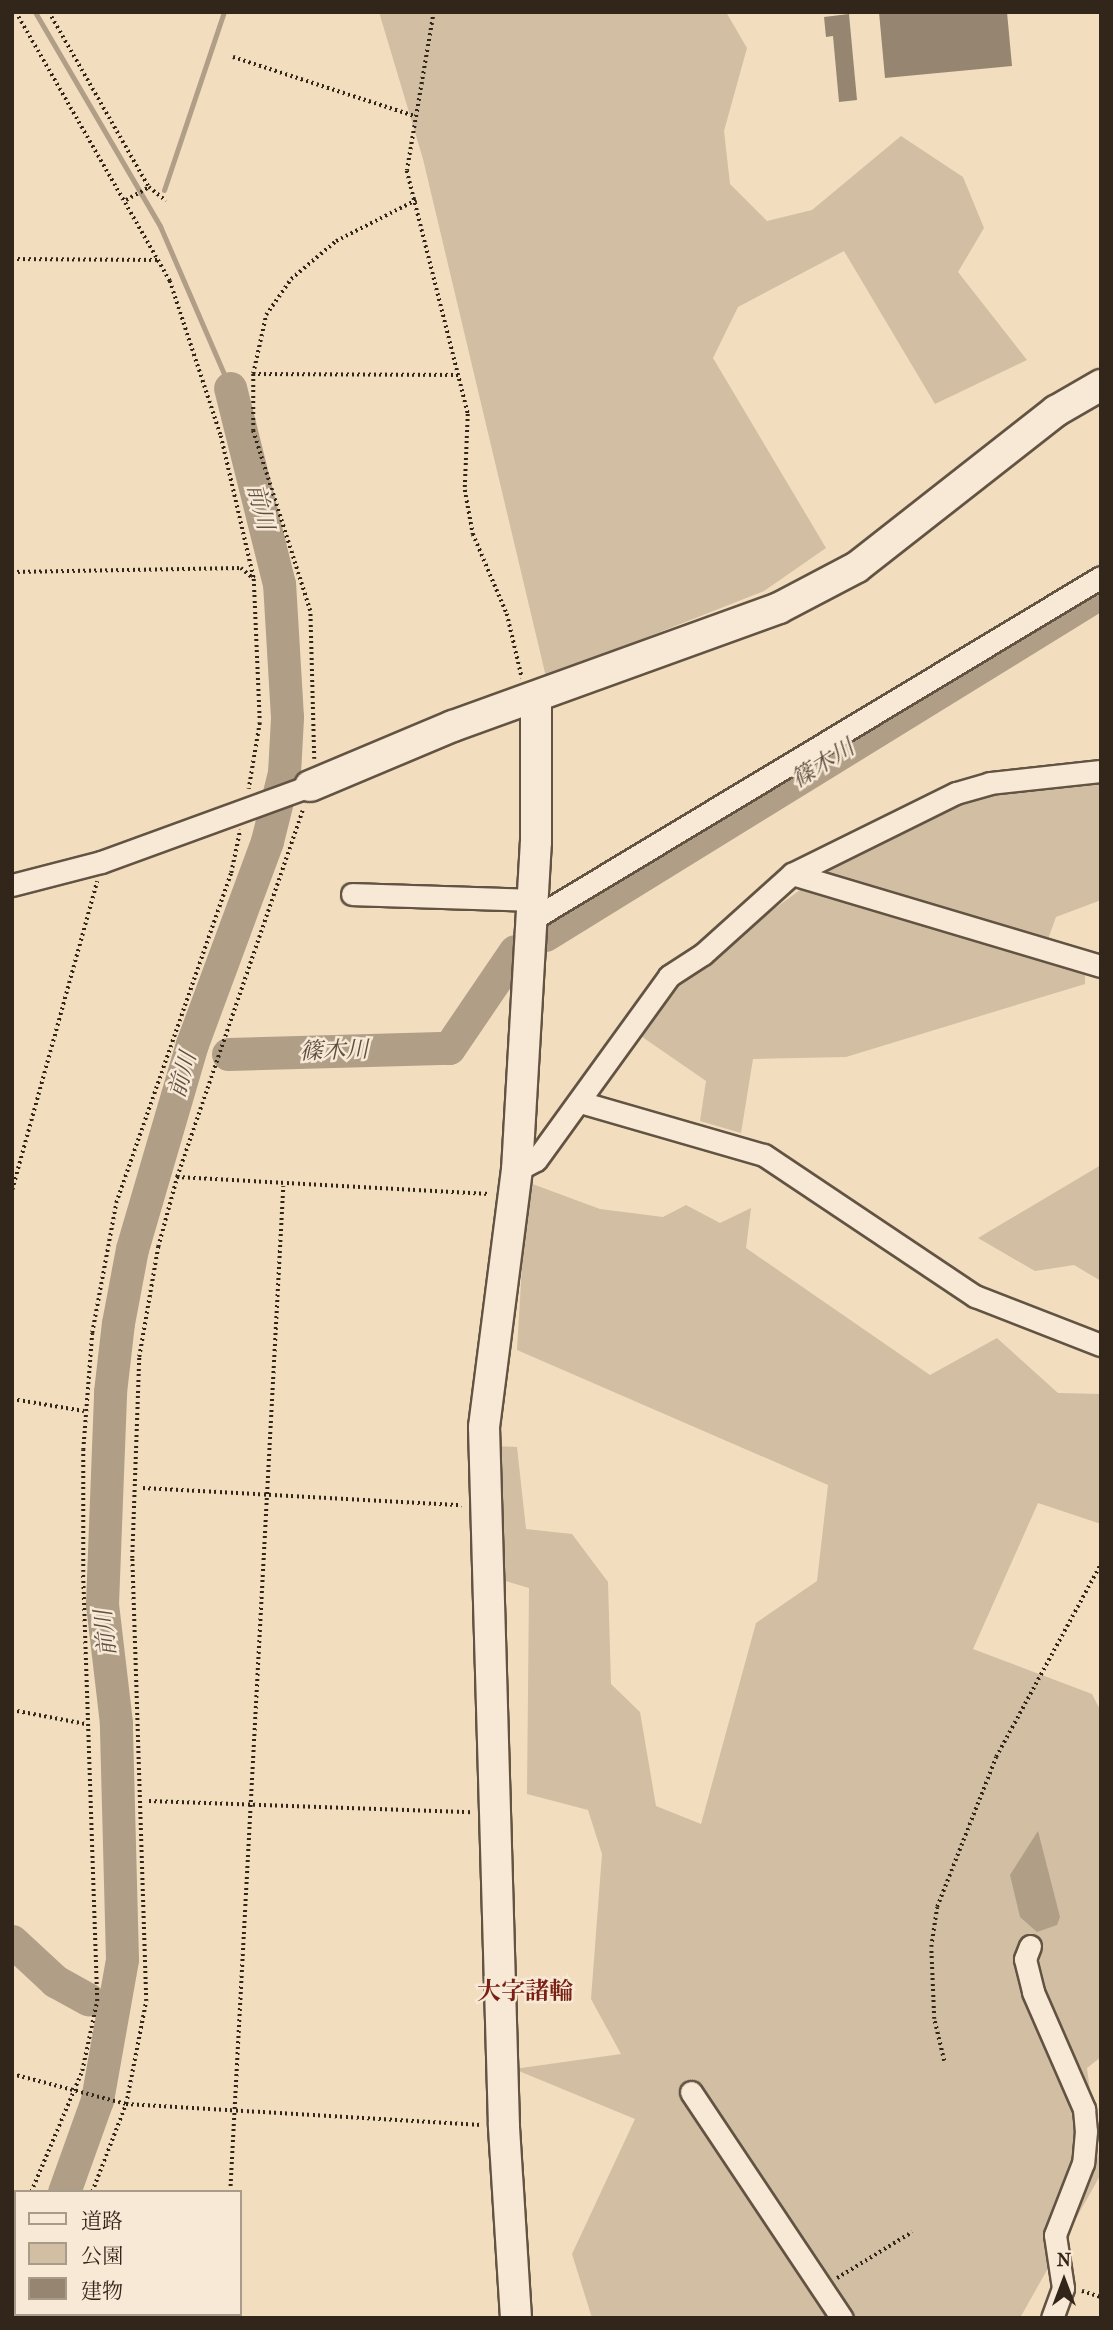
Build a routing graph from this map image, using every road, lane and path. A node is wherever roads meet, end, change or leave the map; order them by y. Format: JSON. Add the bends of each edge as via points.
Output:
{"nodes":[{"id":1,"x":16,"y":12,"type":"edge"},
{"id":2,"x":49,"y":12,"type":"edge"},
{"id":3,"x":434,"y":12,"type":"edge"},
{"id":4,"x":233,"y":57,"type":"dead end"},
{"id":5,"x":415,"y":116,"type":"junction"},
{"id":6,"x":149,"y":187,"type":"junction"},
{"id":7,"x":126,"y":200,"type":"junction"},
{"id":8,"x":416,"y":200,"type":"junction"},
{"id":9,"x":166,"y":201,"type":"dead end"},
{"id":10,"x":12,"y":258,"type":"edge"},
{"id":11,"x":159,"y":260,"type":"junction"},
{"id":12,"x":253,"y":374,"type":"junction"},
{"id":13,"x":459,"y":375,"type":"junction"},
{"id":14,"x":1101,"y":385,"type":"edge"},
{"id":15,"x":12,"y":572,"type":"edge"},
{"id":16,"x":1101,"y":577,"type":"edge"},
{"id":17,"x":254,"y":579,"type":"junction"},
{"id":18,"x":531,"y":702,"type":"junction"},
{"id":19,"x":1101,"y":771,"type":"edge"},
{"id":20,"x":310,"y":786,"type":"junction"},
{"id":21,"x":243,"y":808,"type":"junction"},
{"id":22,"x":101,"y":862,"type":"junction"},
{"id":23,"x":792,"y":874,"type":"junction"},
{"id":24,"x":12,"y":885,"type":"edge"},
{"id":25,"x":352,"y":894,"type":"dead end"},
{"id":26,"x":532,"y":910,"type":"junction"},
{"id":27,"x":1098,"y":970,"type":"edge"},
{"id":28,"x":580,"y":1102,"type":"junction"},
{"id":29,"x":177,"y":1177,"type":"junction"},
{"id":30,"x":515,"y":1183,"type":"junction"},
{"id":31,"x":283,"y":1186,"type":"junction"},
{"id":32,"x":12,"y":1190,"type":"edge"},
{"id":33,"x":1101,"y":1345,"type":"edge"},
{"id":34,"x":12,"y":1399,"type":"edge"},
{"id":35,"x":84,"y":1411,"type":"junction"},
{"id":36,"x":143,"y":1488,"type":"dead end"},
{"id":37,"x":266,"y":1493,"type":"junction"},
{"id":38,"x":485,"y":1507,"type":"junction"},
{"id":39,"x":1101,"y":1564,"type":"edge"},
{"id":40,"x":12,"y":1710,"type":"edge"},
{"id":41,"x":86,"y":1724,"type":"junction"},
{"id":42,"x":149,"y":1801,"type":"dead end"},
{"id":43,"x":250,"y":1801,"type":"junction"},
{"id":44,"x":495,"y":1813,"type":"junction"},
{"id":45,"x":1030,"y":1946,"type":"dead end"},
{"id":46,"x":944,"y":2061,"type":"dead end"},
{"id":47,"x":12,"y":2074,"type":"edge"},
{"id":48,"x":76,"y":2087,"type":"junction"},
{"id":49,"x":691,"y":2092,"type":"dead end"},
{"id":50,"x":126,"y":2104,"type":"junction"},
{"id":51,"x":235,"y":2114,"type":"junction"},
{"id":52,"x":504,"y":2126,"type":"junction"},
{"id":53,"x":31,"y":2190,"type":"edge"},
{"id":54,"x":93,"y":2190,"type":"edge"},
{"id":55,"x":230,"y":2190,"type":"edge"},
{"id":56,"x":912,"y":2232,"type":"dead end"},
{"id":57,"x":823,"y":2286,"type":"junction"},
{"id":58,"x":516,"y":2318,"type":"edge"},
{"id":59,"x":842,"y":2318,"type":"edge"},
{"id":60,"x":1052,"y":2318,"type":"edge"}],
"edges":[{"from":1,"to":7,"type":"path"},
{"from":2,"to":6,"type":"path"},
{"from":3,"to":5,"type":"path","via":[[432,47]]},
{"from":4,"to":5,"type":"path"},
{"from":5,"to":8,"type":"path","via":[[407,171]]},
{"from":6,"to":7,"type":"path"},
{"from":6,"to":9,"type":"path"},
{"from":7,"to":11,"type":"path"},
{"from":8,"to":12,"type":"path","via":[[336,241],[291,279],[265,315]]},
{"from":8,"to":13,"type":"path"},
{"from":10,"to":11,"type":"path"},
{"from":11,"to":17,"type":"path","via":[[189,330],[253,554]]},
{"from":12,"to":13,"type":"path"},
{"from":12,"to":20,"type":"path","via":[[253,431],[310,611],[316,743]]},
{"from":13,"to":18,"type":"path","via":[[468,414],[465,490],[473,534],[507,614]]},
{"from":14,"to":18,"type":"street","via":[[1056,411],[857,568],[779,608]]},
{"from":15,"to":17,"type":"path","via":[[241,568]]},
{"from":16,"to":26,"type":"street"},
{"from":17,"to":21,"type":"path","via":[[260,723]]},
{"from":18,"to":20,"type":"street","via":[[453,726]]},
{"from":18,"to":26,"type":"street"},
{"from":19,"to":23,"type":"street","via":[[990,783],[956,793]]},
{"from":20,"to":21,"type":"street"},
{"from":20,"to":29,"type":"path","via":[[219,1041]]},
{"from":21,"to":22,"type":"street"},
{"from":21,"to":35,"type":"path","via":[[231,873],[116,1203],[92,1333]]},
{"from":22,"to":24,"type":"street"},
{"from":22,"to":32,"type":"path"},
{"from":23,"to":27,"type":"street"},
{"from":23,"to":28,"type":"street","via":[[703,954],[669,976]]},
{"from":25,"to":26,"type":"street"},
{"from":26,"to":30,"type":"street"},
{"from":28,"to":30,"type":"street"},
{"from":28,"to":33,"type":"street","via":[[764,1155],[975,1296]]},
{"from":29,"to":31,"type":"path"},
{"from":29,"to":50,"type":"path","via":[[158,1247],[136,1408],[132,1558],[146,2001]]},
{"from":30,"to":31,"type":"path"},
{"from":30,"to":38,"type":"street","via":[[484,1427]]},
{"from":31,"to":37,"type":"path"},
{"from":34,"to":35,"type":"path"},
{"from":35,"to":41,"type":"path"},
{"from":36,"to":37,"type":"path"},
{"from":37,"to":38,"type":"path"},
{"from":37,"to":43,"type":"path"},
{"from":38,"to":44,"type":"street"},
{"from":39,"to":46,"type":"path","via":[[1034,1681],[980,1795],[937,1907],[931,1947],[934,2019]]},
{"from":40,"to":41,"type":"path"},
{"from":41,"to":48,"type":"path","via":[[97,2001]]},
{"from":42,"to":43,"type":"path"},
{"from":43,"to":44,"type":"path"},
{"from":43,"to":51,"type":"path"},
{"from":44,"to":52,"type":"street"},
{"from":45,"to":60,"type":"street","via":[[1025,1959],[1033,1992],[1084,2109],[1086,2131],[1083,2163],[1055,2235],[1063,2288]]},
{"from":47,"to":48,"type":"path"},
{"from":48,"to":50,"type":"path"},
{"from":48,"to":53,"type":"path"},
{"from":49,"to":57,"type":"street"},
{"from":50,"to":51,"type":"path"},
{"from":50,"to":54,"type":"path"},
{"from":51,"to":52,"type":"path"},
{"from":51,"to":55,"type":"path"},
{"from":52,"to":58,"type":"street"},
{"from":56,"to":57,"type":"path"},
{"from":57,"to":59,"type":"street"}]}
